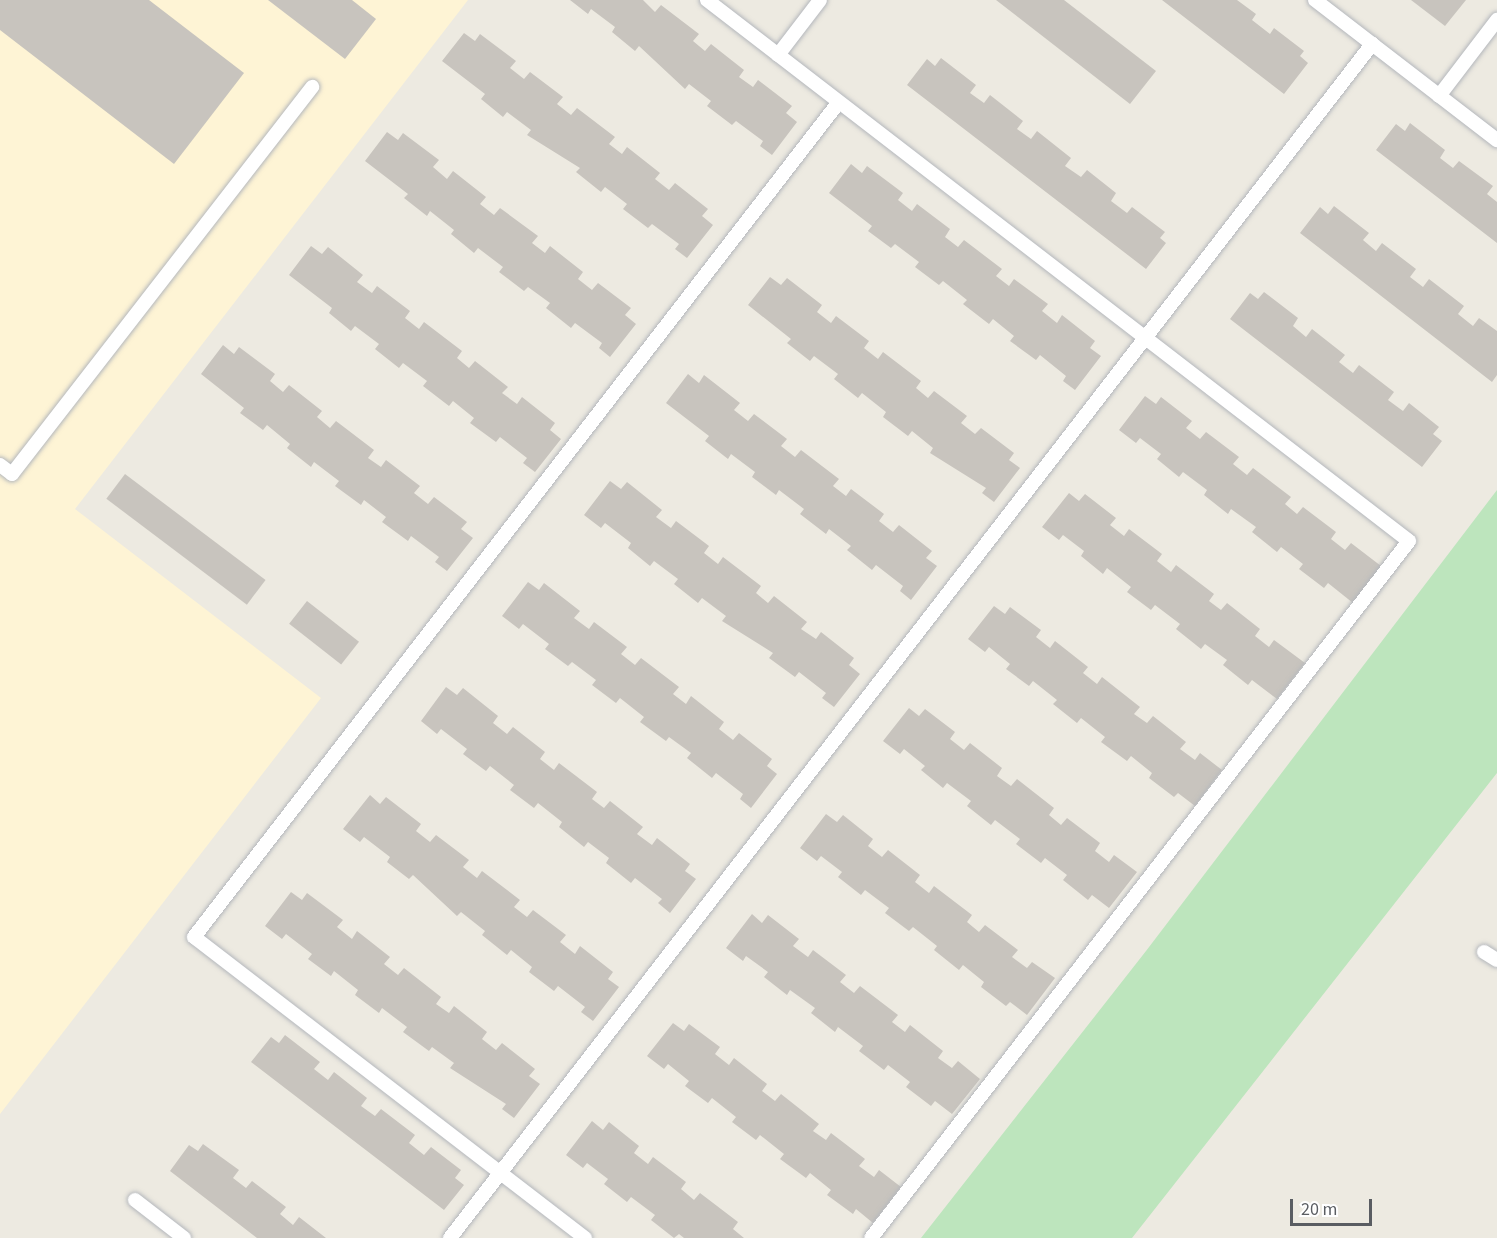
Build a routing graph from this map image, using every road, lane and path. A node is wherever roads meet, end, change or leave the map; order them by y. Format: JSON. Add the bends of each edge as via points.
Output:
{"nodes":[{"id":1,"x":707,"y":0,"type":"edge"},
{"id":2,"x":820,"y":0,"type":"edge"},
{"id":3,"x":1315,"y":0,"type":"edge"},
{"id":4,"x":1497,"y":20,"type":"edge"},
{"id":5,"x":1372,"y":44,"type":"junction"},
{"id":6,"x":778,"y":55,"type":"junction"},
{"id":7,"x":312,"y":87,"type":"dead end"},
{"id":8,"x":1439,"y":96,"type":"junction"},
{"id":9,"x":839,"y":102,"type":"junction"},
{"id":10,"x":1497,"y":140,"type":"edge"},
{"id":11,"x":1145,"y":338,"type":"junction"},
{"id":12,"x":0,"y":465,"type":"edge"},
{"id":13,"x":1484,"y":952,"type":"dead end"},
{"id":14,"x":1497,"y":960,"type":"edge"},
{"id":15,"x":500,"y":1172,"type":"junction"},
{"id":16,"x":135,"y":1200,"type":"dead end"},
{"id":17,"x":184,"y":1238,"type":"edge"},
{"id":18,"x":450,"y":1238,"type":"edge"},
{"id":19,"x":585,"y":1238,"type":"edge"},
{"id":20,"x":871,"y":1238,"type":"edge"}],
"edges":[{"from":1,"to":6,"type":"lane"},
{"from":2,"to":6,"type":"lane"},
{"from":3,"to":5,"type":"lane"},
{"from":4,"to":8,"type":"lane"},
{"from":5,"to":8,"type":"lane"},
{"from":5,"to":11,"type":"lane"},
{"from":6,"to":9,"type":"lane"},
{"from":7,"to":12,"type":"lane","via":[[12,474]]},
{"from":8,"to":10,"type":"lane"},
{"from":9,"to":11,"type":"lane"},
{"from":9,"to":15,"type":"lane","via":[[194,937]]},
{"from":11,"to":15,"type":"lane"},
{"from":11,"to":20,"type":"lane","via":[[1409,541]]},
{"from":13,"to":14,"type":"lane"},
{"from":15,"to":18,"type":"lane"},
{"from":15,"to":19,"type":"lane"},
{"from":16,"to":17,"type":"lane"}]}
